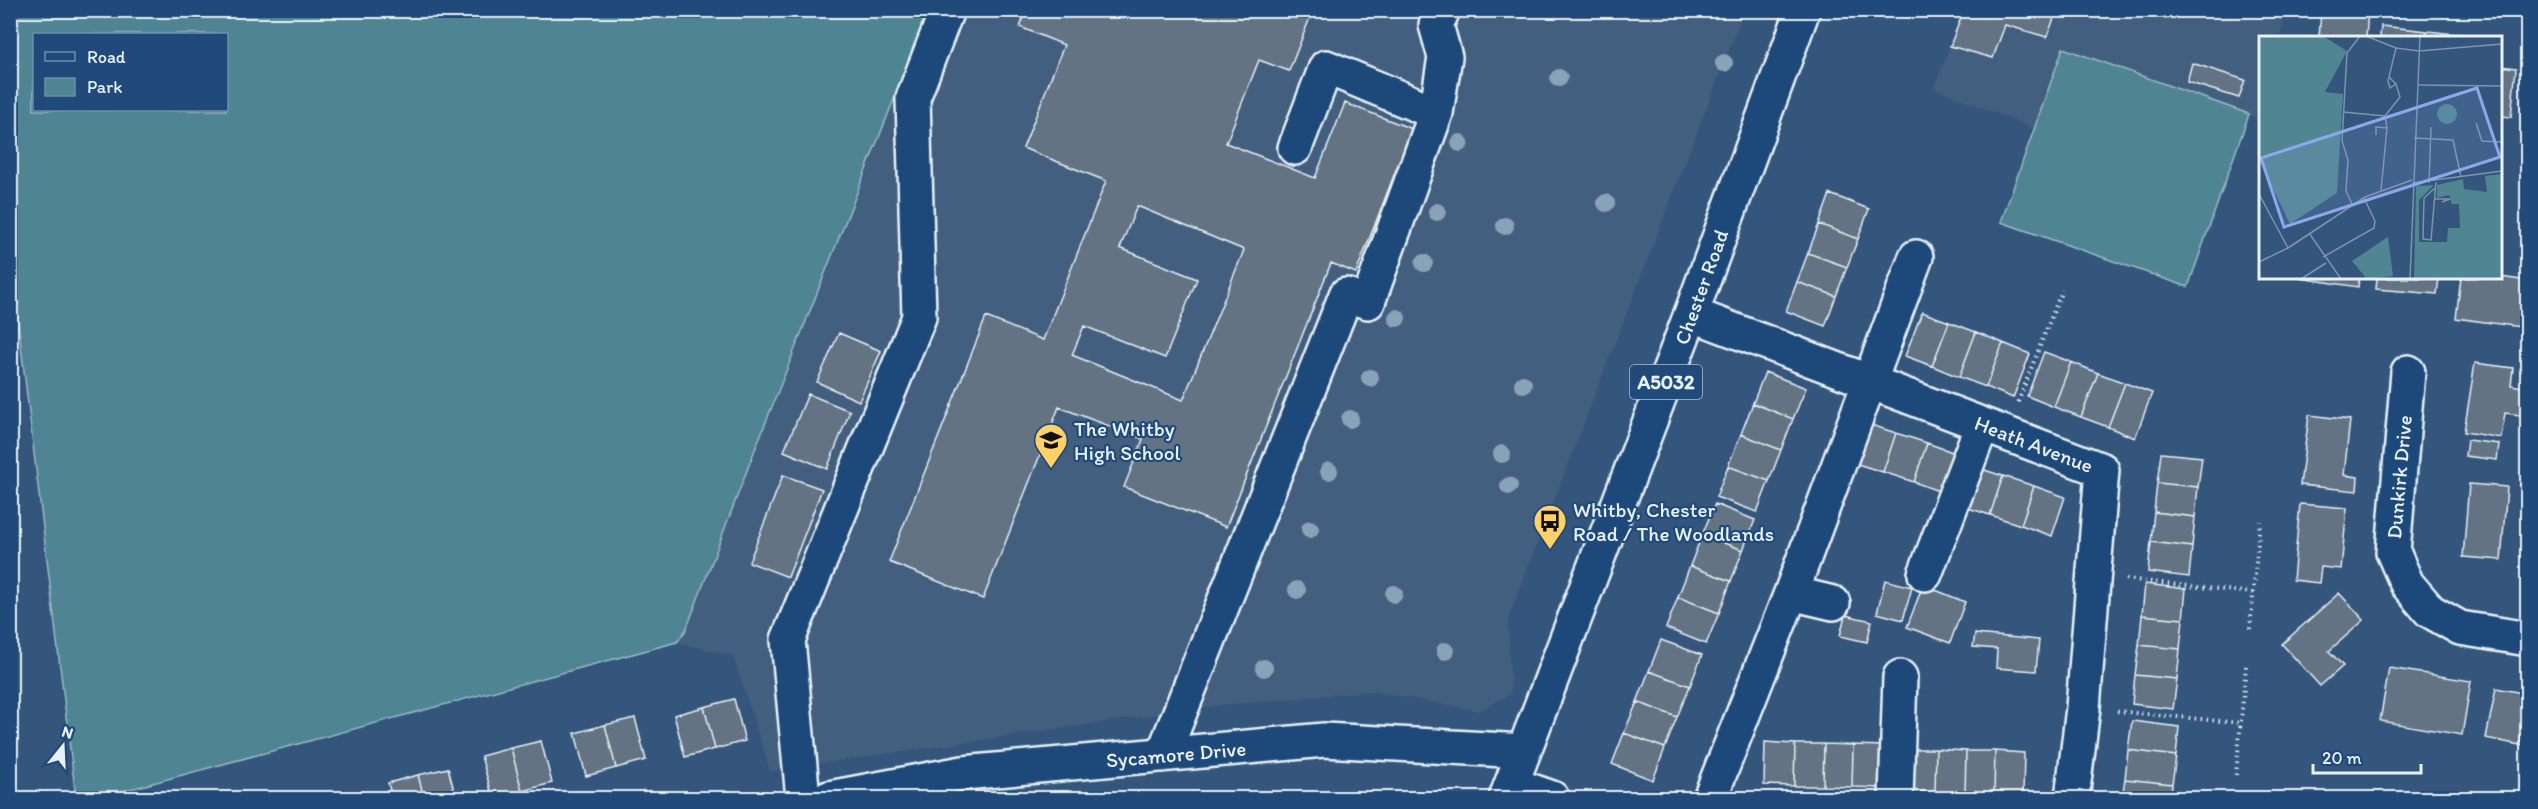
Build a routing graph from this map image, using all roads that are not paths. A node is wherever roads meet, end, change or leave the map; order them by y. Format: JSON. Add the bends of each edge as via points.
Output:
{"nodes":[{"id":1,"x":947,"y":10,"type":"edge"},
{"id":2,"x":1443,"y":10,"type":"edge"},
{"id":3,"x":1803,"y":10,"type":"edge"},
{"id":4,"x":1436,"y":113,"type":"junction"},
{"id":5,"x":1295,"y":148,"type":"dead end"},
{"id":6,"x":1916,"y":257,"type":"dead end"},
{"id":7,"x":1691,"y":314,"type":"junction"},
{"id":8,"x":2408,"y":372,"type":"dead end"},
{"id":9,"x":1868,"y":381,"type":"junction"},
{"id":10,"x":1994,"y":429,"type":"junction"},
{"id":11,"x":1925,"y":574,"type":"dead end"},
{"id":12,"x":1791,"y":593,"type":"junction"},
{"id":13,"x":1833,"y":603,"type":"dead end"},
{"id":14,"x":2528,"y":639,"type":"edge"},
{"id":15,"x":1900,"y":677,"type":"dead end"},
{"id":16,"x":1524,"y":751,"type":"junction"},
{"id":17,"x":1162,"y":755,"type":"junction"},
{"id":18,"x":951,"y":787,"type":"edge"},
{"id":19,"x":1509,"y":791,"type":"edge"},
{"id":20,"x":803,"y":798,"type":"edge"},
{"id":21,"x":829,"y":798,"type":"edge"},
{"id":22,"x":1552,"y":798,"type":"edge"},
{"id":23,"x":1710,"y":798,"type":"edge"},
{"id":24,"x":1896,"y":798,"type":"edge"},
{"id":25,"x":2072,"y":798,"type":"edge"}],
"edges":[{"from":1,"to":20,"type":"street","via":[[913,98],[919,317],[788,640]]},
{"from":2,"to":4,"type":"street","via":[[1436,25],[1445,57]]},
{"from":3,"to":7,"type":"street","name":"Chester Road","number":"A5032"},
{"from":4,"to":5,"type":"street","via":[[1326,67]]},
{"from":4,"to":17,"type":"street","via":[[1368,302],[1346,295]]},
{"from":6,"to":9,"type":"street"},
{"from":7,"to":9,"type":"street","name":"Heath Avenue"},
{"from":7,"to":16,"type":"street","name":"Chester Road","number":"A5032"},
{"from":8,"to":14,"type":"street","name":"Dunkirk Drive","via":[[2392,552],[2407,584],[2430,611],[2460,628]]},
{"from":9,"to":10,"type":"street","name":"Heath Avenue"},
{"from":9,"to":12,"type":"street"},
{"from":10,"to":11,"type":"street"},
{"from":10,"to":25,"type":"street","name":"Heath Avenue","via":[[2102,470],[2084,708]]},
{"from":12,"to":13,"type":"street"},
{"from":12,"to":23,"type":"street"},
{"from":15,"to":24,"type":"street"},
{"from":16,"to":17,"type":"street","name":"Sycamore Drive","via":[[1324,740]]},
{"from":16,"to":19,"type":"street","name":"Chester Road","number":"A5032"},
{"from":17,"to":18,"type":"street","name":"Sycamore Drive"},
{"from":18,"to":21,"type":"street","name":"Sycamore Drive"},
{"from":19,"to":22,"type":"street"}]}
